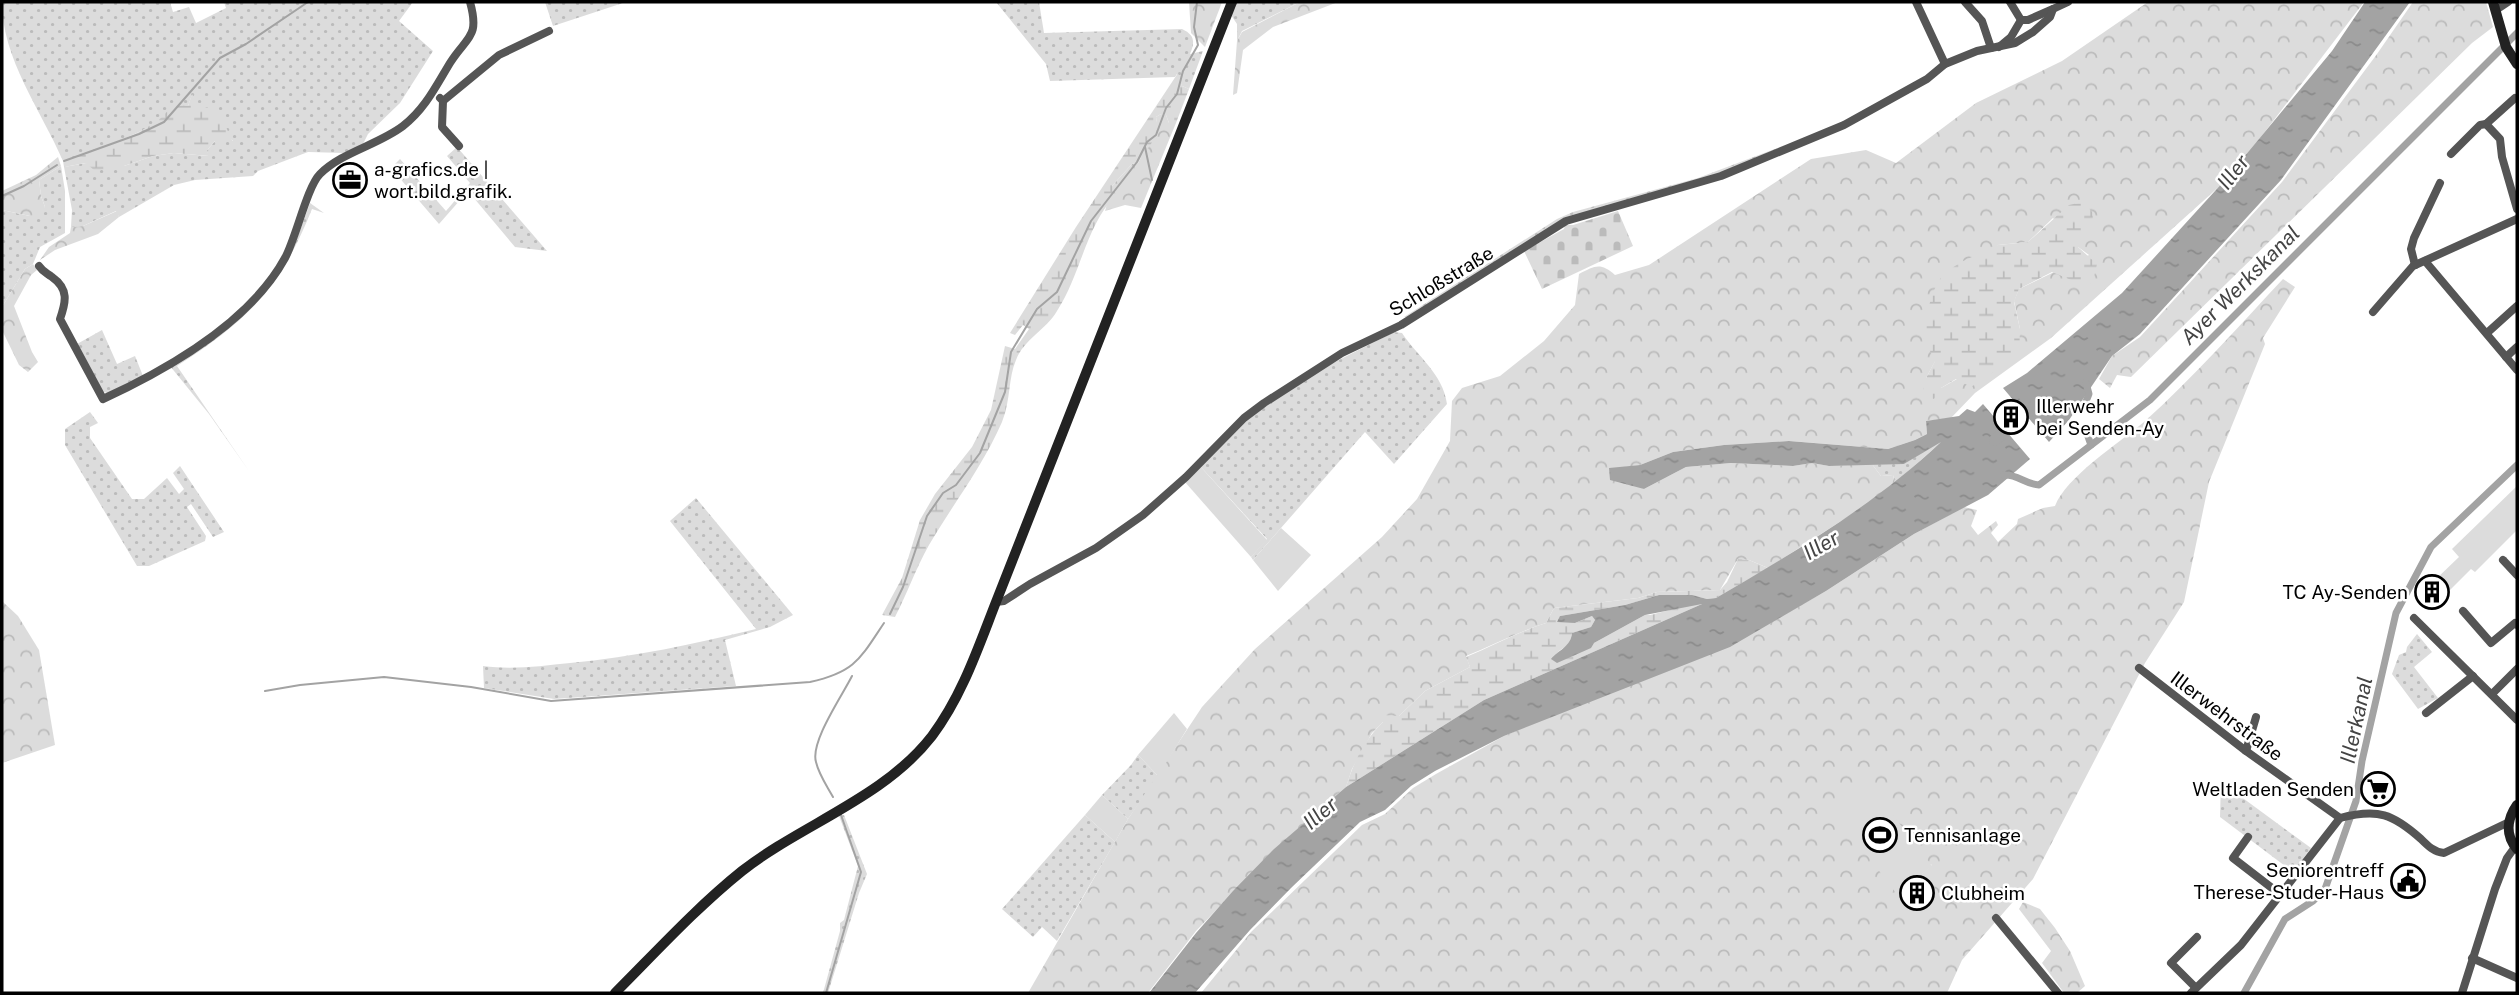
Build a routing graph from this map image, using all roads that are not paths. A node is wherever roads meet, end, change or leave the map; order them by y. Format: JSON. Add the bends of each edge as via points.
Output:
{"nodes":[{"id":1,"x":470,"y":2,"type":"edge"},
{"id":2,"x":1232,"y":2,"type":"edge"},
{"id":3,"x":1916,"y":2,"type":"edge"},
{"id":4,"x":1965,"y":2,"type":"edge"},
{"id":5,"x":2010,"y":2,"type":"edge"},
{"id":6,"x":2068,"y":2,"type":"edge"},
{"id":7,"x":2508,"y":2,"type":"edge"},
{"id":8,"x":2053,"y":6,"type":"edge"},
{"id":9,"x":2495,"y":6,"type":"edge"},
{"id":10,"x":2021,"y":20,"type":"junction"},
{"id":11,"x":549,"y":31,"type":"dead end"},
{"id":12,"x":1994,"y":48,"type":"junction"},
{"id":13,"x":1945,"y":64,"type":"junction"},
{"id":14,"x":2517,"y":64,"type":"edge"},
{"id":15,"x":434,"y":92,"type":"junction"},
{"id":16,"x":2515,"y":98,"type":"dead end"},
{"id":17,"x":443,"y":101,"type":"junction"},
{"id":18,"x":2489,"y":121,"type":"junction"},
{"id":19,"x":459,"y":146,"type":"dead end"},
{"id":20,"x":2451,"y":154,"type":"dead end"},
{"id":21,"x":2441,"y":183,"type":"dead end"},
{"id":22,"x":2517,"y":209,"type":"edge"},
{"id":23,"x":2517,"y":219,"type":"edge"},
{"id":24,"x":2425,"y":261,"type":"junction"},
{"id":25,"x":2416,"y":265,"type":"junction"},
{"id":26,"x":39,"y":266,"type":"dead end"},
{"id":27,"x":2517,"y":306,"type":"edge"},
{"id":28,"x":2373,"y":312,"type":"dead end"},
{"id":29,"x":2487,"y":333,"type":"junction"},
{"id":30,"x":2517,"y":347,"type":"edge"},
{"id":31,"x":2506,"y":357,"type":"junction"},
{"id":32,"x":2517,"y":370,"type":"edge"},
{"id":33,"x":2503,"y":560,"type":"dead end"},
{"id":34,"x":2517,"y":575,"type":"edge"},
{"id":35,"x":996,"y":602,"type":"junction"},
{"id":36,"x":2463,"y":611,"type":"dead end"},
{"id":37,"x":2414,"y":618,"type":"dead end"},
{"id":38,"x":2517,"y":625,"type":"edge"},
{"id":39,"x":2139,"y":668,"type":"dead end"},
{"id":40,"x":2517,"y":669,"type":"edge"},
{"id":41,"x":2473,"y":676,"type":"junction"},
{"id":42,"x":2492,"y":694,"type":"junction"},
{"id":43,"x":2426,"y":713,"type":"dead end"},
{"id":44,"x":2256,"y":717,"type":"dead end"},
{"id":45,"x":2517,"y":720,"type":"edge"},
{"id":46,"x":2246,"y":751,"type":"junction"},
{"id":47,"x":2517,"y":804,"type":"edge"},
{"id":48,"x":2342,"y":818,"type":"junction"},
{"id":49,"x":2509,"y":828,"type":"junction"},
{"id":50,"x":2248,"y":837,"type":"dead end"},
{"id":51,"x":2516,"y":848,"type":"edge"},
{"id":52,"x":2281,"y":895,"type":"junction"},
{"id":53,"x":1996,"y":918,"type":"dead end"},
{"id":54,"x":2197,"y":937,"type":"dead end"},
{"id":55,"x":2472,"y":958,"type":"junction"},
{"id":56,"x":2517,"y":978,"type":"edge"},
{"id":57,"x":2193,"y":991,"type":"edge"},
{"id":58,"x":615,"y":993,"type":"edge"},
{"id":59,"x":2058,"y":993,"type":"edge"},
{"id":60,"x":2462,"y":993,"type":"edge"}],
"edges":[{"from":1,"to":15,"type":"street","via":[[473,33]]},
{"from":2,"to":35,"type":"main road"},
{"from":3,"to":13,"type":"street"},
{"from":4,"to":12,"type":"street","via":[[1982,21]]},
{"from":5,"to":10,"type":"street"},
{"from":6,"to":8,"type":"street","name":"Schloßstraße"},
{"from":7,"to":9,"type":"street"},
{"from":8,"to":10,"type":"street"},
{"from":8,"to":12,"type":"street","name":"Schloßstraße","via":[[2050,17],[2029,35]]},
{"from":9,"to":14,"type":"main road"},
{"from":10,"to":12,"type":"street","via":[[2011,37]]},
{"from":11,"to":17,"type":"street","via":[[499,55]]},
{"from":12,"to":13,"type":"street","name":"Schloßstraße"},
{"from":13,"to":35,"type":"street","name":"Schloßstraße","via":[[1927,79],[1844,125],[1778,153],[1721,176],[1566,221],[1401,325],[1342,353],[1264,403],[1143,515],[1096,548]]},
{"from":15,"to":17,"type":"street"},
{"from":15,"to":26,"type":"street","via":[[402,126],[318,176],[286,257],[248,305],[164,366],[103,399],[60,319],[64,290]]},
{"from":16,"to":18,"type":"street"},
{"from":17,"to":19,"type":"street","via":[[442,127]]},
{"from":18,"to":20,"type":"street"},
{"from":18,"to":22,"type":"street","via":[[2500,139]]},
{"from":21,"to":25,"type":"street","via":[[2414,238]]},
{"from":23,"to":24,"type":"street"},
{"from":24,"to":25,"type":"street"},
{"from":24,"to":29,"type":"street"},
{"from":25,"to":28,"type":"street"},
{"from":27,"to":29,"type":"street"},
{"from":29,"to":31,"type":"street"},
{"from":30,"to":31,"type":"street"},
{"from":31,"to":32,"type":"street"},
{"from":33,"to":34,"type":"street"},
{"from":35,"to":58,"type":"main road","via":[[950,710],[911,759],[873,789],[741,872]]},
{"from":36,"to":38,"type":"street","via":[[2491,643]]},
{"from":37,"to":41,"type":"street"},
{"from":39,"to":46,"type":"street","name":"Illerwehrstraße"},
{"from":40,"to":42,"type":"street"},
{"from":41,"to":42,"type":"street"},
{"from":41,"to":43,"type":"street"},
{"from":42,"to":45,"type":"street"},
{"from":44,"to":46,"type":"street"},
{"from":46,"to":48,"type":"street","name":"Illerwehrstraße"},
{"from":47,"to":49,"type":"main road"},
{"from":48,"to":49,"type":"street","via":[[2389,815],[2440,853]]},
{"from":48,"to":52,"type":"street"},
{"from":49,"to":51,"type":"main road"},
{"from":50,"to":52,"type":"street","via":[[2234,858]]},
{"from":51,"to":55,"type":"street","via":[[2507,858]]},
{"from":52,"to":57,"type":"street","via":[[2241,945]]},
{"from":53,"to":59,"type":"street"},
{"from":54,"to":57,"type":"street","via":[[2171,963]]},
{"from":55,"to":56,"type":"street"},
{"from":55,"to":60,"type":"street"}]}
